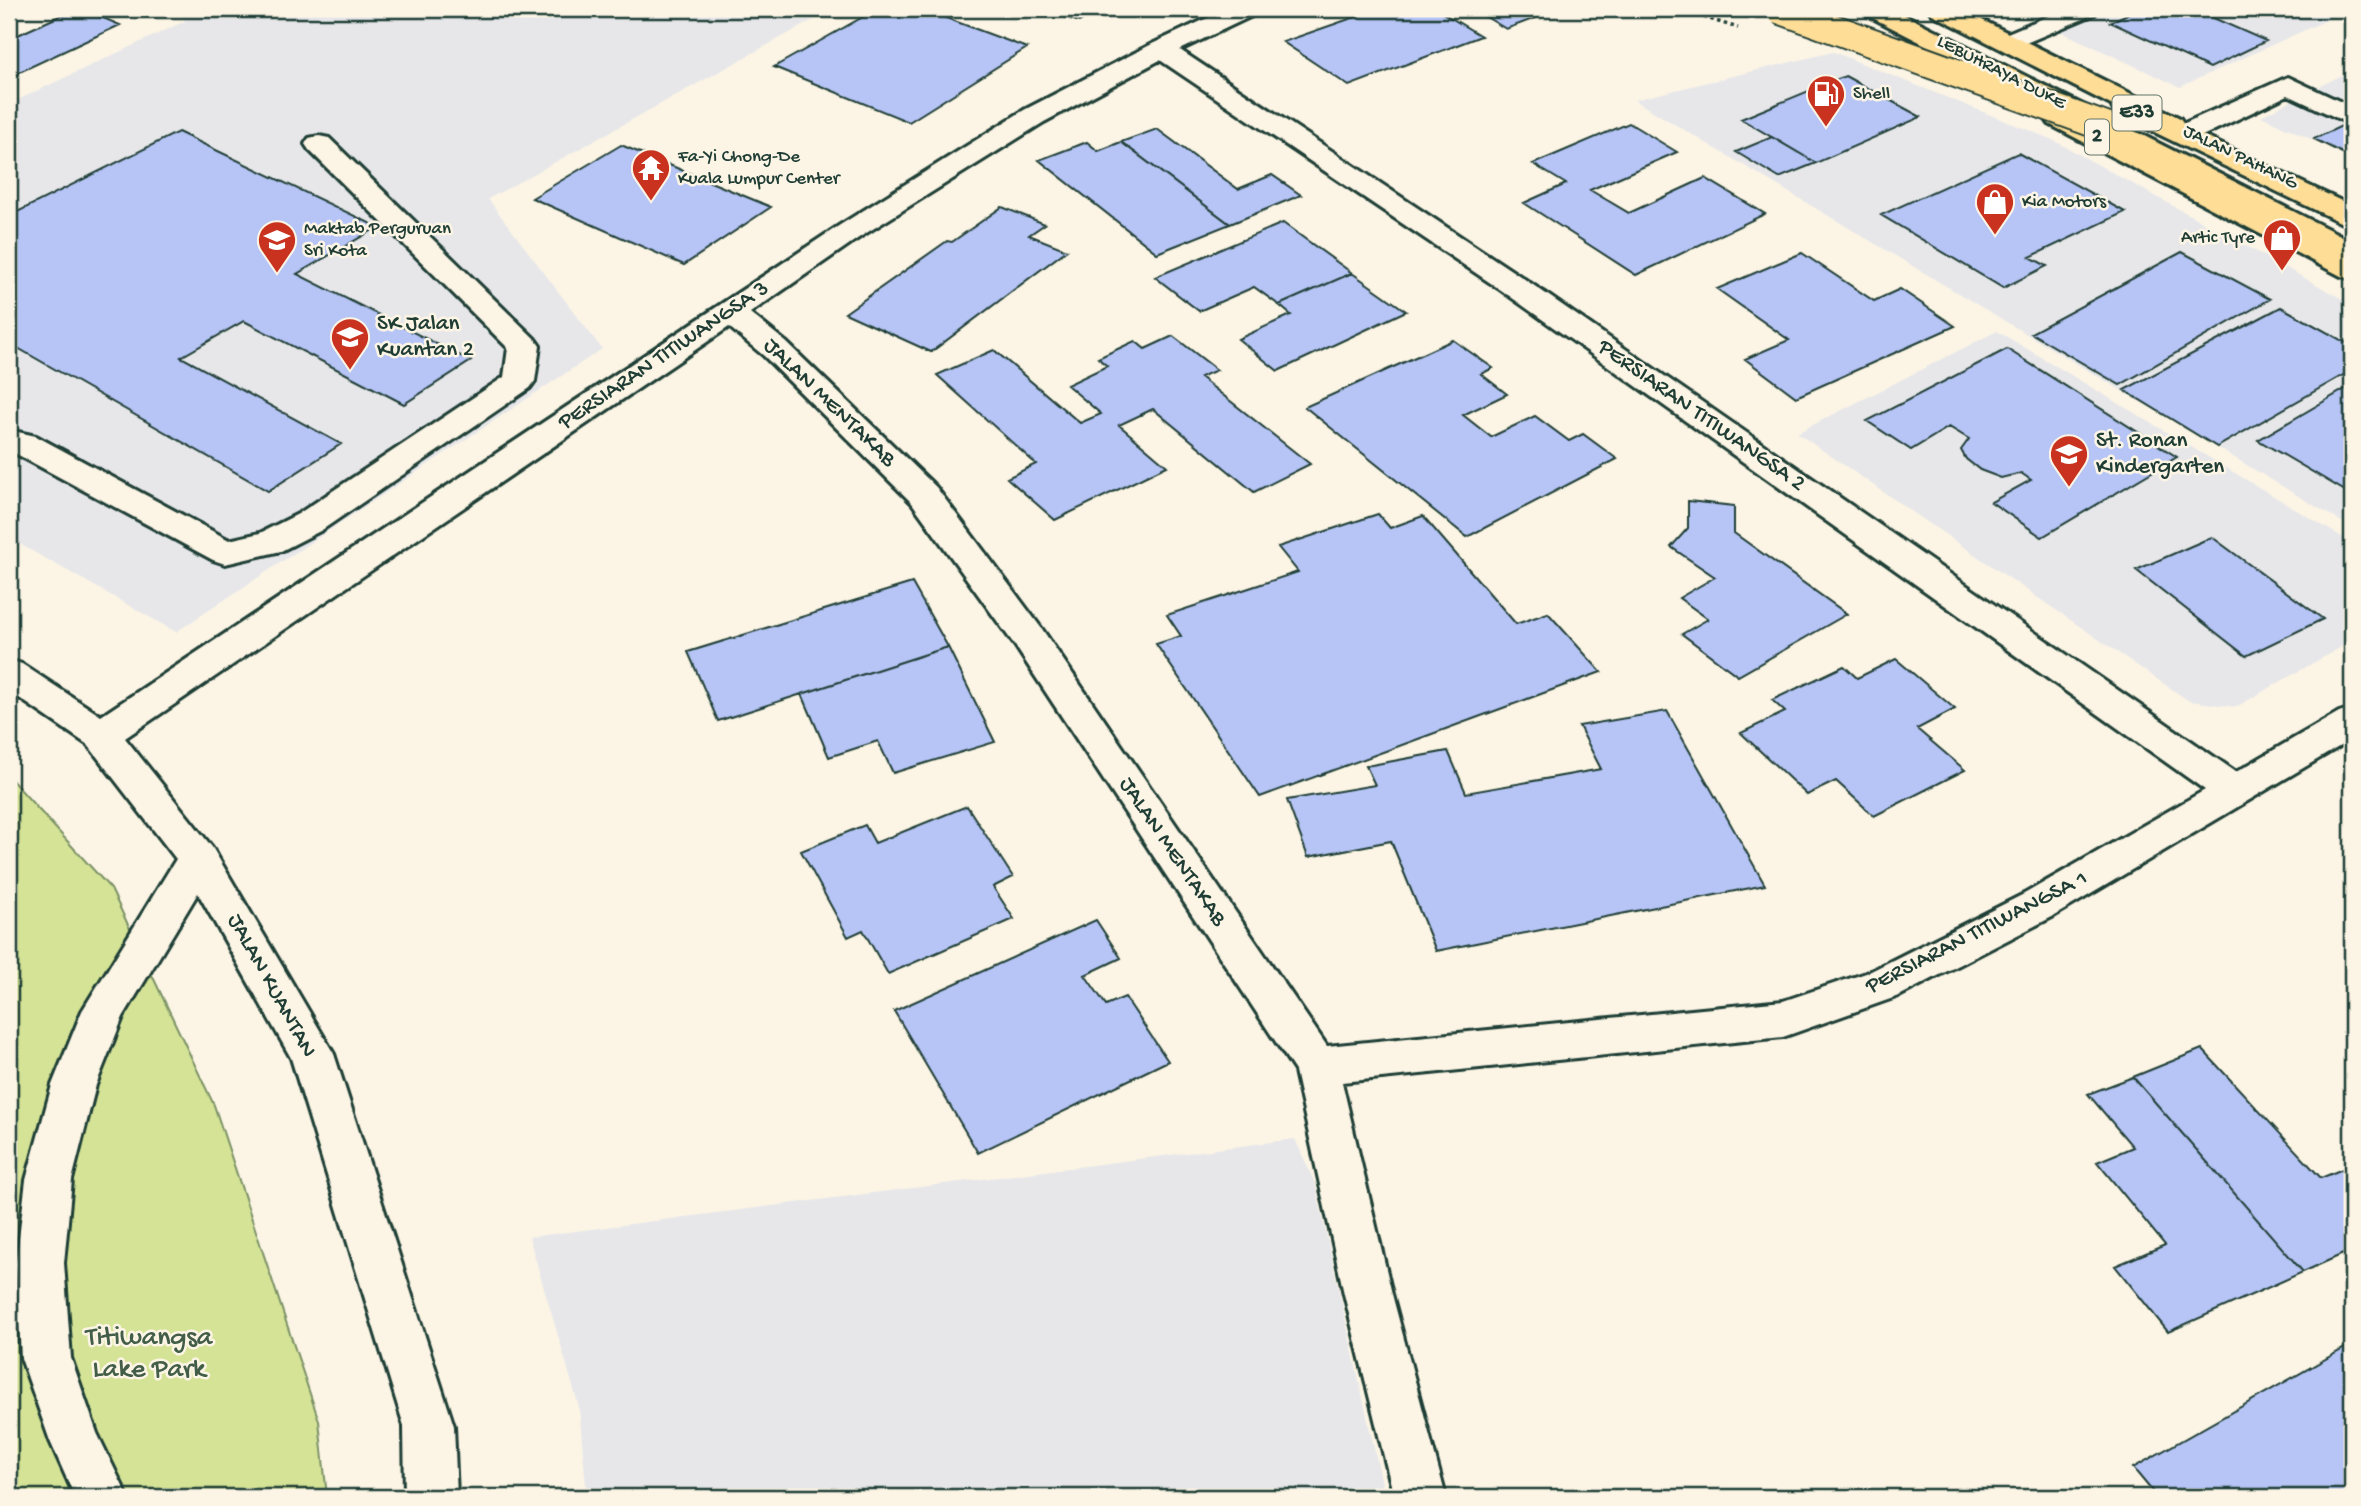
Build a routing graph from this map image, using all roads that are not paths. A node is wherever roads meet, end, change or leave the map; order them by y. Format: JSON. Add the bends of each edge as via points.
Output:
{"nodes":[{"id":1,"x":1247,"y":9,"type":"edge"},
{"id":2,"x":1779,"y":9,"type":"edge"},
{"id":3,"x":1805,"y":9,"type":"edge"},
{"id":4,"x":1874,"y":9,"type":"edge"},
{"id":5,"x":1922,"y":9,"type":"edge"},
{"id":6,"x":1941,"y":9,"type":"edge"},
{"id":7,"x":2086,"y":9,"type":"edge"},
{"id":8,"x":2007,"y":42,"type":"junction"},
{"id":9,"x":1161,"y":49,"type":"junction"},
{"id":10,"x":2352,"y":117,"type":"edge"},
{"id":11,"x":2111,"y":129,"type":"junction"},
{"id":12,"x":2188,"y":132,"type":"junction"},
{"id":13,"x":319,"y":144,"type":"dead end"},
{"id":14,"x":2352,"y":215,"type":"edge"},
{"id":15,"x":2352,"y":252,"type":"edge"},
{"id":16,"x":2352,"y":270,"type":"edge"},
{"id":17,"x":730,"y":312,"type":"junction"},
{"id":18,"x":9,"y":440,"type":"edge"},
{"id":19,"x":9,"y":673,"type":"edge"},
{"id":20,"x":2352,"y":722,"type":"edge"},
{"id":21,"x":101,"y":735,"type":"junction"},
{"id":22,"x":2235,"y":791,"type":"junction"},
{"id":23,"x":198,"y":858,"type":"junction"},
{"id":24,"x":1316,"y":1066,"type":"junction"},
{"id":25,"x":102,"y":1497,"type":"edge"},
{"id":26,"x":431,"y":1497,"type":"edge"},
{"id":27,"x":1420,"y":1497,"type":"edge"}],
"edges":[{"from":1,"to":9,"type":"street","name":"PERSIARAN TITIWANGSA 3"},
{"from":2,"to":11,"type":"main road","bridge":true},
{"from":3,"to":16,"type":"main road","number":"2","via":[[1927,51]]},
{"from":4,"to":11,"type":"main road","name":"LEBUHRAYA DUKE","number":"E33","bridge":true},
{"from":5,"to":14,"type":"main road","name":"LEBUHRAYA DUKE","number":"E33"},
{"from":6,"to":8,"type":"main road","name":"JALAN PAHANG","number":"2"},
{"from":7,"to":8,"type":"street"},
{"from":8,"to":12,"type":"main road","name":"JALAN PAHANG","number":"2"},
{"from":9,"to":17,"type":"street","name":"PERSIARAN TITIWANGSA 3","via":[[1034,116]]},
{"from":9,"to":22,"type":"street","name":"PERSIARAN TITIWANGSA 2","via":[[1501,276]]},
{"from":10,"to":12,"type":"street","via":[[2288,85]]},
{"from":11,"to":15,"type":"main road","name":"LEBUHRAYA DUKE","number":"E33"},
{"from":12,"to":14,"type":"main road","name":"JALAN PAHANG","number":"2"},
{"from":13,"to":18,"type":"street","via":[[524,346],[519,381],[310,522],[269,543],[225,552],[24,443]]},
{"from":17,"to":21,"type":"street","name":"PERSIARAN TITIWANGSA 3"},
{"from":17,"to":24,"type":"street","name":"JALAN MENTAKAB","via":[[775,349],[923,495],[1030,638]]},
{"from":19,"to":21,"type":"street","name":"JALAN KUANTAN"},
{"from":20,"to":22,"type":"street","name":"PERSIARAN TITIWANGSA 1"},
{"from":21,"to":23,"type":"street","name":"JALAN KUANTAN"},
{"from":22,"to":24,"type":"street","name":"PERSIARAN TITIWANGSA 1","via":[[2039,905],[1884,984],[1783,1018]]},
{"from":23,"to":25,"type":"street","via":[[104,1011],[74,1085],[49,1180],[40,1263],[46,1358],[75,1441]]},
{"from":23,"to":26,"type":"street","name":"JALAN KUANTAN","via":[[312,1055],[429,1426]]},
{"from":24,"to":27,"type":"street","name":"JALAN MENTAKAB"}]}
